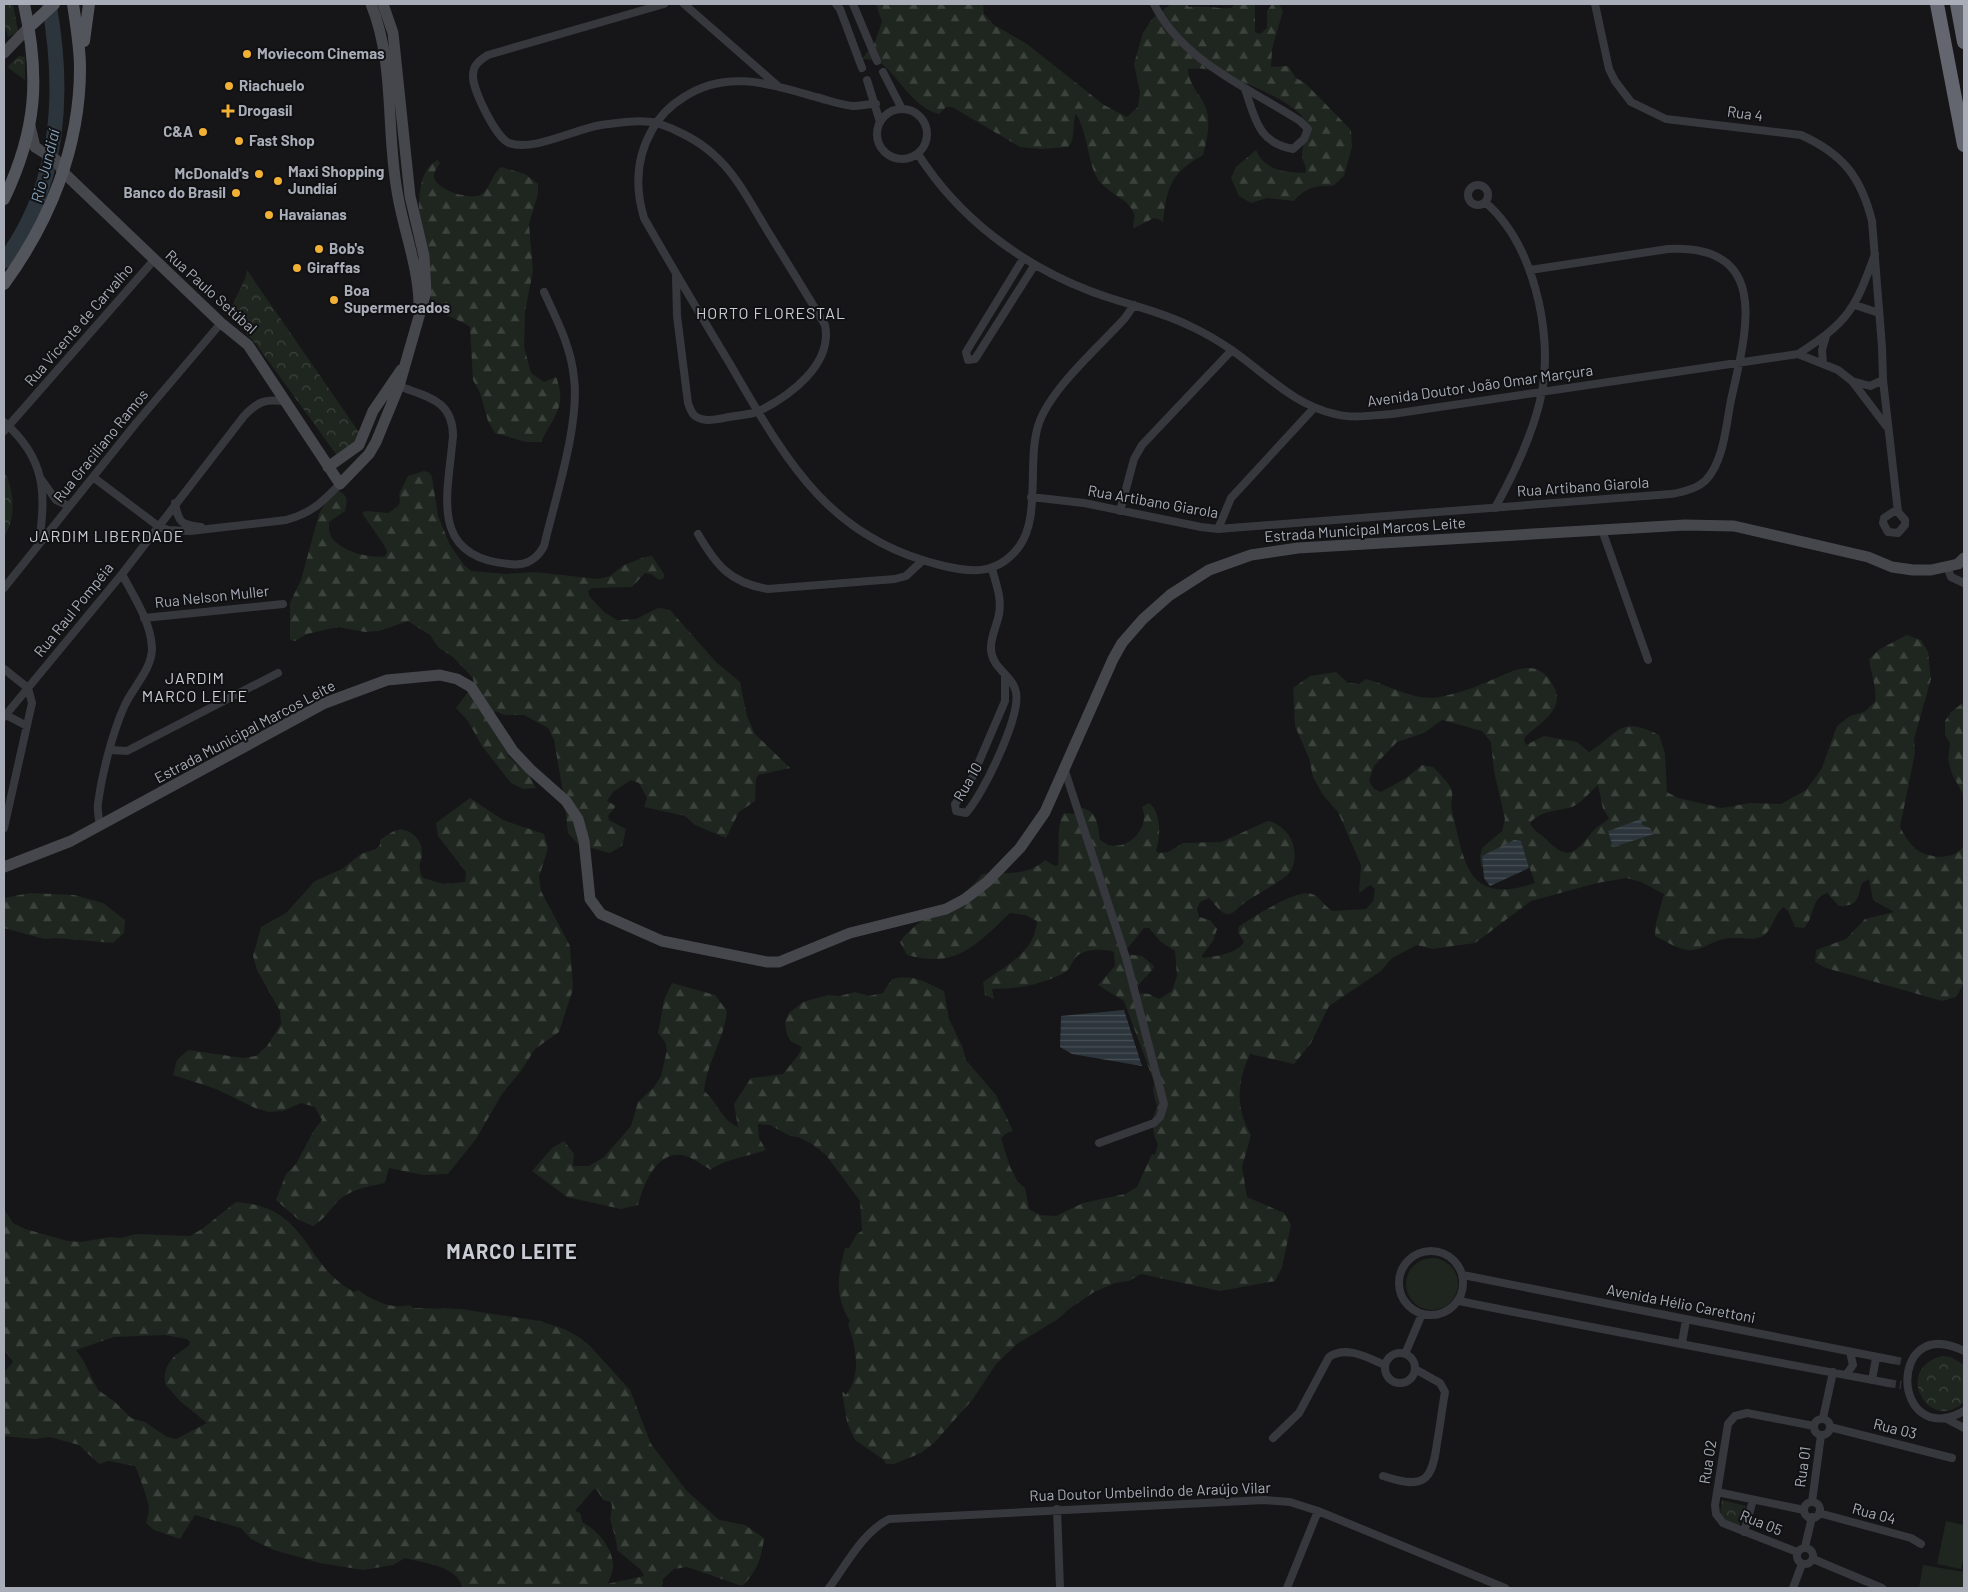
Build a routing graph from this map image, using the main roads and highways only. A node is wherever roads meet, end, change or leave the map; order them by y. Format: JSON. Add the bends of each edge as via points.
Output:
{"nodes":[{"id":1,"x":24,"y":4,"type":"edge"},
{"id":2,"x":54,"y":4,"type":"edge"},
{"id":3,"x":73,"y":4,"type":"edge"},
{"id":4,"x":89,"y":4,"type":"edge"},
{"id":5,"x":1937,"y":4,"type":"edge"},
{"id":6,"x":1957,"y":4,"type":"edge"},
{"id":7,"x":29,"y":27,"type":"junction"},
{"id":8,"x":1964,"y":42,"type":"edge"},
{"id":9,"x":80,"y":66,"type":"junction"},
{"id":10,"x":1964,"y":146,"type":"edge"},
{"id":11,"x":68,"y":152,"type":"junction"},
{"id":12,"x":56,"y":160,"type":"road end"},
{"id":13,"x":4,"y":199,"type":"edge"},
{"id":14,"x":4,"y":284,"type":"edge"}],
"edges":[{"from":1,"to":7,"type":"main road"},
{"from":2,"to":7,"type":"main road"},
{"from":3,"to":9,"type":"main road"},
{"from":4,"to":9,"type":"main road"},
{"from":5,"to":10,"type":"highway"},
{"from":6,"to":8,"type":"highway"},
{"from":7,"to":13,"type":"main road","via":[[35,84],[30,126]]},
{"from":9,"to":11,"type":"main road","via":[[79,100]]},
{"from":11,"to":12,"type":"main road"},
{"from":11,"to":14,"type":"main road","via":[[53,202],[40,229]]}]}
